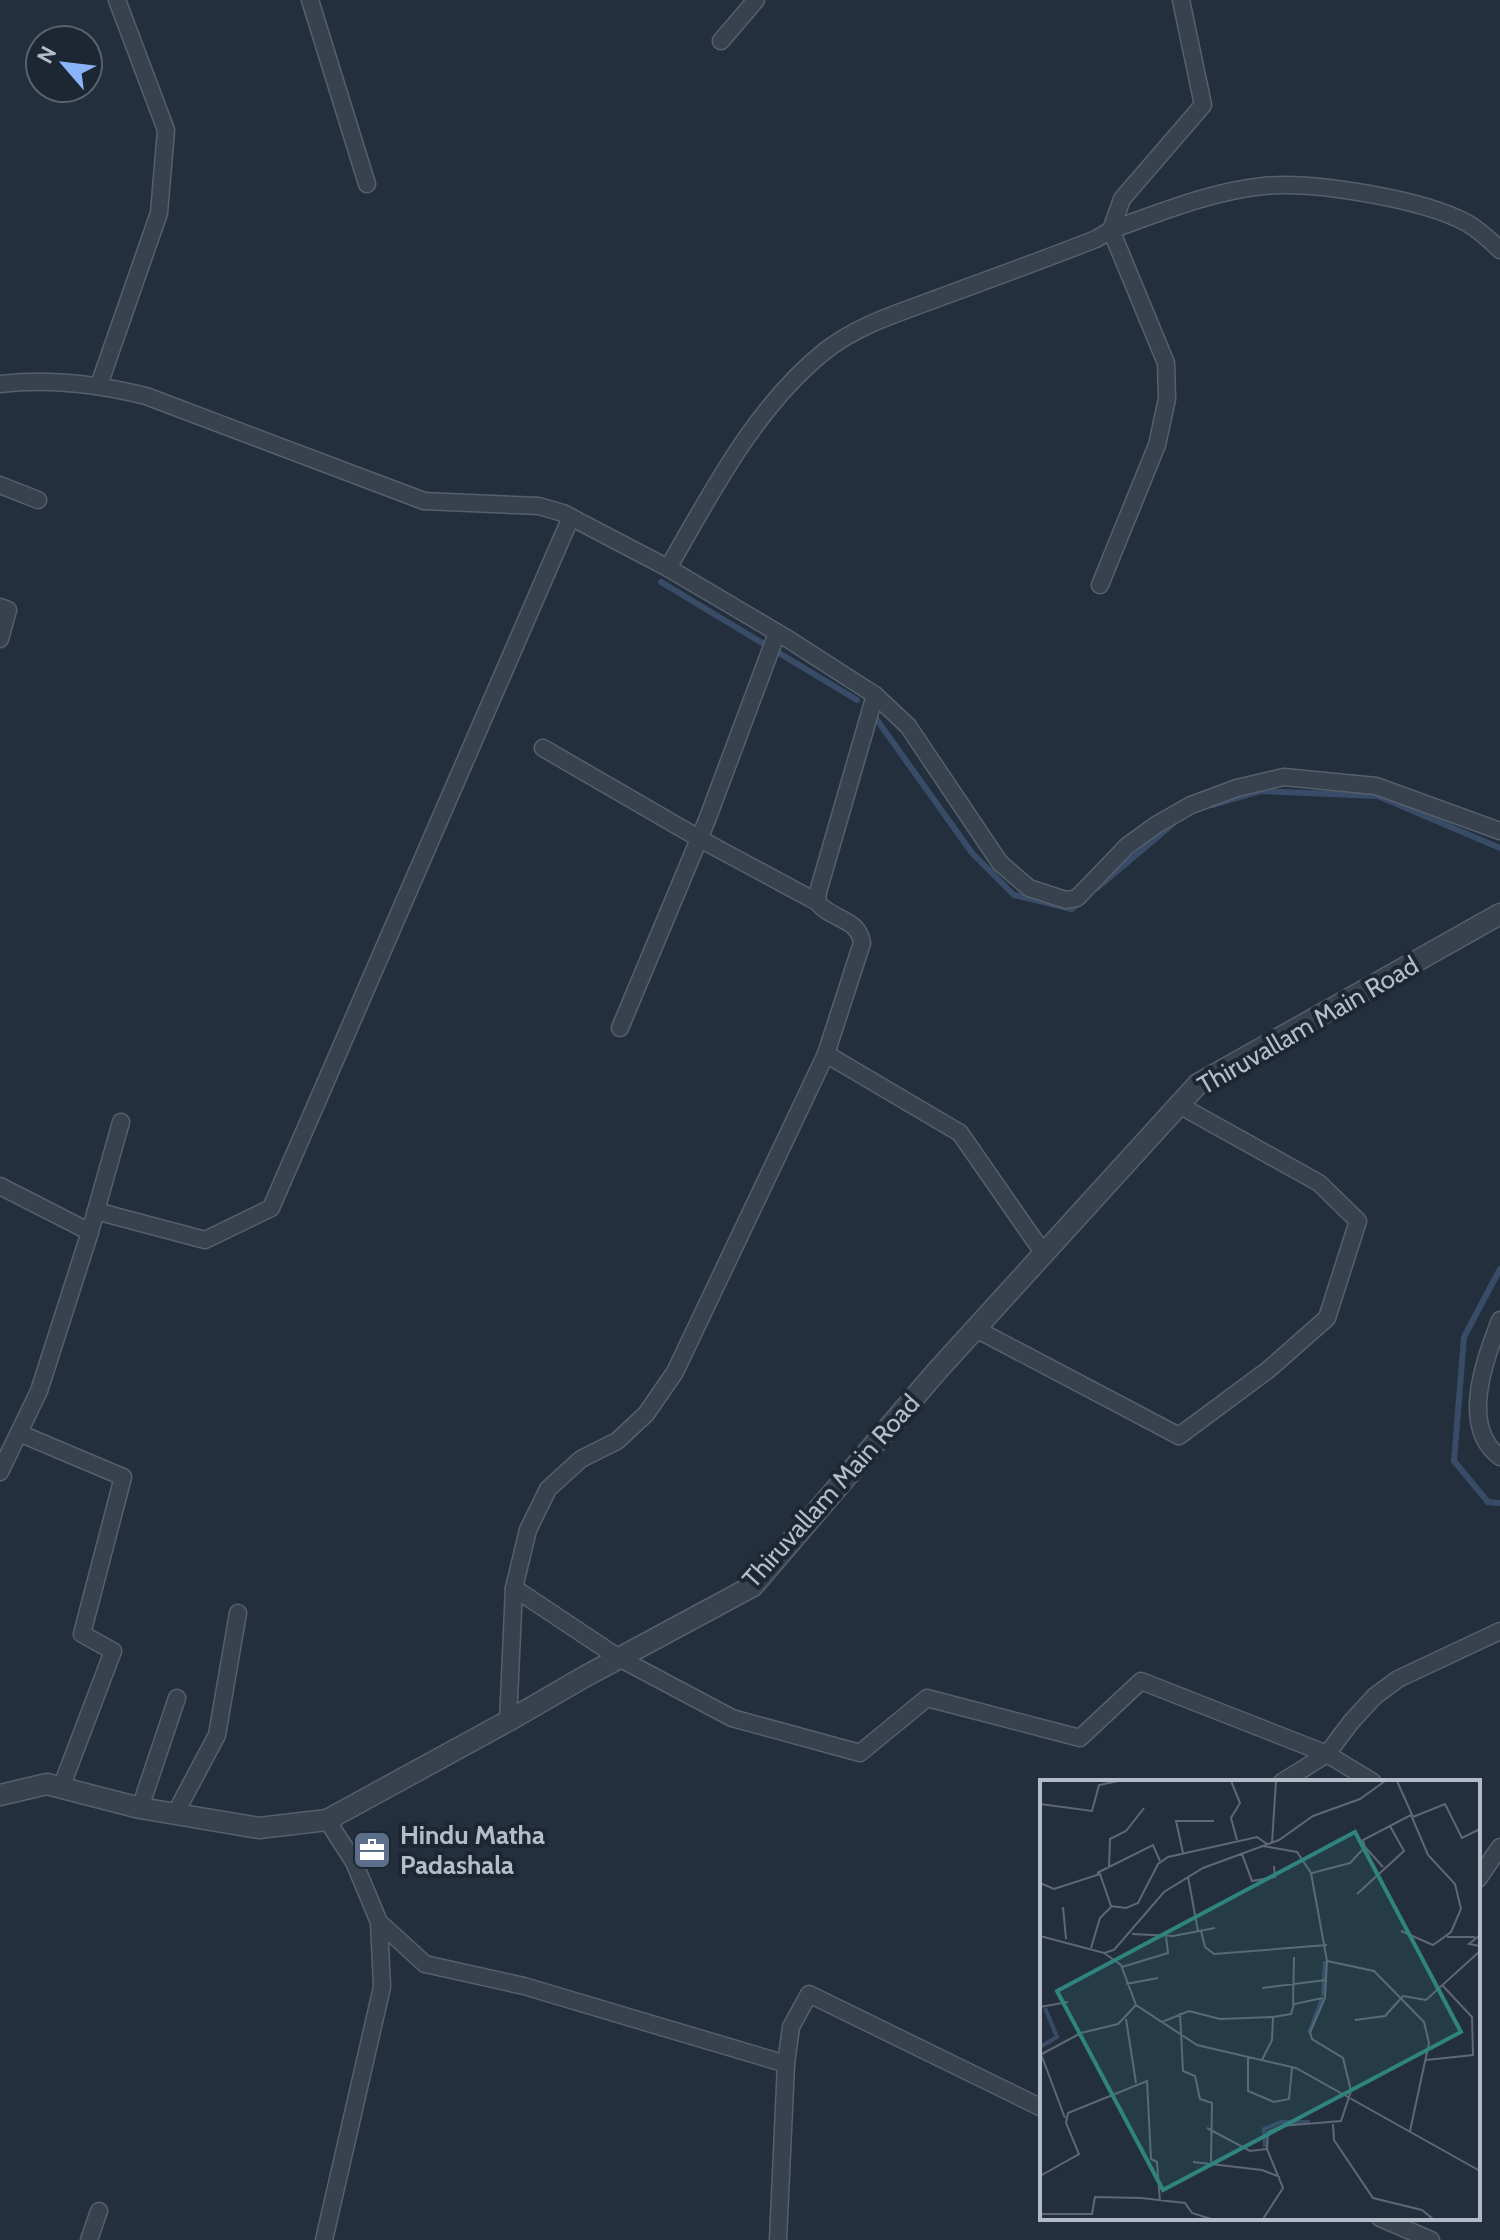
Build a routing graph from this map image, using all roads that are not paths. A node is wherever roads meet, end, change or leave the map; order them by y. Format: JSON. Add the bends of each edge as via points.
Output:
{"nodes":[{"id":1,"x":117,"y":0,"type":"edge"},
{"id":2,"x":310,"y":0,"type":"edge"},
{"id":3,"x":756,"y":0,"type":"edge"},
{"id":4,"x":1181,"y":0,"type":"edge"},
{"id":5,"x":721,"y":41,"type":"dead end"},
{"id":6,"x":367,"y":184,"type":"dead end"},
{"id":7,"x":1111,"y":230,"type":"junction"},
{"id":8,"x":1500,"y":250,"type":"edge"},
{"id":9,"x":0,"y":384,"type":"edge"},
{"id":10,"x":99,"y":385,"type":"junction"},
{"id":11,"x":0,"y":485,"type":"edge"},
{"id":12,"x":38,"y":500,"type":"dead end"},
{"id":13,"x":571,"y":517,"type":"junction"},
{"id":14,"x":668,"y":568,"type":"junction"},
{"id":15,"x":1100,"y":585,"type":"dead end"},
{"id":16,"x":0,"y":607,"type":"edge"},
{"id":17,"x":777,"y":633,"type":"junction"},
{"id":18,"x":0,"y":639,"type":"edge"},
{"id":19,"x":875,"y":695,"type":"junction"},
{"id":20,"x":543,"y":748,"type":"dead end"},
{"id":21,"x":1500,"y":831,"type":"edge"},
{"id":22,"x":700,"y":839,"type":"junction"},
{"id":23,"x":817,"y":902,"type":"junction"},
{"id":24,"x":1500,"y":914,"type":"edge"},
{"id":25,"x":620,"y":1028,"type":"dead end"},
{"id":26,"x":826,"y":1054,"type":"junction"},
{"id":27,"x":1179,"y":1105,"type":"junction"},
{"id":28,"x":121,"y":1122,"type":"dead end"},
{"id":29,"x":0,"y":1186,"type":"edge"},
{"id":30,"x":96,"y":1211,"type":"junction"},
{"id":31,"x":90,"y":1232,"type":"junction"},
{"id":32,"x":1044,"y":1254,"type":"junction"},
{"id":33,"x":1500,"y":1320,"type":"edge"},
{"id":34,"x":976,"y":1329,"type":"junction"},
{"id":35,"x":19,"y":1433,"type":"junction"},
{"id":36,"x":1500,"y":1457,"type":"edge"},
{"id":37,"x":0,"y":1472,"type":"edge"},
{"id":38,"x":514,"y":1588,"type":"junction"},
{"id":39,"x":238,"y":1613,"type":"dead end"},
{"id":40,"x":1500,"y":1631,"type":"edge"},
{"id":41,"x":619,"y":1658,"type":"junction"},
{"id":42,"x":177,"y":1698,"type":"dead end"},
{"id":43,"x":508,"y":1721,"type":"junction"},
{"id":44,"x":1327,"y":1754,"type":"junction"},
{"id":45,"x":1285,"y":1780,"type":"edge"},
{"id":46,"x":1370,"y":1780,"type":"edge"},
{"id":47,"x":61,"y":1788,"type":"junction"},
{"id":48,"x":0,"y":1795,"type":"edge"},
{"id":49,"x":140,"y":1808,"type":"junction"},
{"id":50,"x":175,"y":1814,"type":"junction"},
{"id":51,"x":327,"y":1820,"type":"junction"},
{"id":52,"x":1500,"y":1847,"type":"edge"},
{"id":53,"x":1480,"y":1872,"type":"edge"},
{"id":54,"x":379,"y":1922,"type":"junction"},
{"id":55,"x":786,"y":2064,"type":"junction"},
{"id":56,"x":1040,"y":2107,"type":"edge"},
{"id":57,"x":99,"y":2211,"type":"dead end"},
{"id":58,"x":1385,"y":2220,"type":"edge"},
{"id":59,"x":89,"y":2240,"type":"edge"},
{"id":60,"x":324,"y":2240,"type":"edge"},
{"id":61,"x":778,"y":2240,"type":"edge"},
{"id":62,"x":1431,"y":2240,"type":"edge"}],
"edges":[{"from":1,"to":10,"type":"street","via":[[166,130],[159,213]]},
{"from":2,"to":6,"type":"street"},
{"from":3,"to":5,"type":"street"},
{"from":4,"to":7,"type":"street","via":[[1203,105],[1122,199]]},
{"from":7,"to":8,"type":"street","via":[[1264,186],[1328,187],[1449,215],[1468,223]]},
{"from":7,"to":14,"type":"street","via":[[869,324],[827,350],[762,418]]},
{"from":7,"to":15,"type":"street","via":[[1166,363],[1167,399],[1157,445]]},
{"from":9,"to":10,"type":"street"},
{"from":10,"to":13,"type":"street","via":[[146,396],[424,501],[539,506]]},
{"from":11,"to":12,"type":"street"},
{"from":13,"to":14,"type":"street"},
{"from":13,"to":30,"type":"street","via":[[271,1208],[205,1240]]},
{"from":14,"to":17,"type":"street"},
{"from":16,"to":18,"type":"street","via":[[8,610]]},
{"from":17,"to":19,"type":"street"},
{"from":17,"to":22,"type":"street"},
{"from":19,"to":21,"type":"street","via":[[908,726],[1000,863],[1029,888],[1066,900],[1077,898],[1127,846],[1191,805],[1284,777],[1376,786]]},
{"from":19,"to":23,"type":"street"},
{"from":20,"to":22,"type":"street"},
{"from":22,"to":23,"type":"street"},
{"from":22,"to":25,"type":"street"},
{"from":23,"to":26,"type":"street","via":[[854,925],[862,943]]},
{"from":24,"to":27,"type":"street","name":"Thiruvallam Main Road","via":[[1198,1084]]},
{"from":26,"to":32,"type":"street","via":[[960,1133]]},
{"from":26,"to":38,"type":"street","via":[[675,1372],[627,1432],[581,1459],[548,1489],[528,1530]]},
{"from":27,"to":32,"type":"street","name":"Thiruvallam Main Road"},
{"from":27,"to":34,"type":"street","via":[[1319,1183],[1358,1221],[1327,1318],[1179,1436]]},
{"from":28,"to":30,"type":"street"},
{"from":29,"to":31,"type":"street"},
{"from":30,"to":31,"type":"street"},
{"from":31,"to":35,"type":"street","via":[[39,1391]]},
{"from":32,"to":34,"type":"street","name":"Thiruvallam Main Road"},
{"from":33,"to":36,"type":"street","via":[[1476,1404],[1487,1447]]},
{"from":34,"to":41,"type":"street","name":"Thiruvallam Main Road","via":[[753,1586]]},
{"from":35,"to":37,"type":"street"},
{"from":35,"to":47,"type":"street","via":[[123,1477],[82,1634],[113,1651]]},
{"from":38,"to":41,"type":"street"},
{"from":38,"to":43,"type":"street"},
{"from":39,"to":50,"type":"street","via":[[217,1735]]},
{"from":40,"to":44,"type":"street","via":[[1398,1679],[1375,1696]]},
{"from":41,"to":43,"type":"street","name":"Thiruvallam Main Road"},
{"from":41,"to":44,"type":"street","via":[[732,1718],[860,1753],[927,1698],[1080,1738],[1141,1681]]},
{"from":42,"to":49,"type":"street"},
{"from":43,"to":51,"type":"street","name":"Thiruvallam Main Road"},
{"from":44,"to":45,"type":"street"},
{"from":44,"to":46,"type":"street"},
{"from":47,"to":48,"type":"street","name":"Thiruvallam Main Road","via":[[47,1784]]},
{"from":47,"to":49,"type":"street","name":"Thiruvallam Main Road"},
{"from":49,"to":50,"type":"street","name":"Thiruvallam Main Road"},
{"from":50,"to":51,"type":"street","name":"Thiruvallam Main Road","via":[[259,1828]]},
{"from":51,"to":54,"type":"street","via":[[354,1862]]},
{"from":52,"to":53,"type":"street"},
{"from":54,"to":55,"type":"street","via":[[425,1964],[524,1986]]},
{"from":54,"to":60,"type":"street","via":[[382,1987]]},
{"from":55,"to":56,"type":"street","via":[[791,2027],[809,1994]]},
{"from":55,"to":61,"type":"street"},
{"from":57,"to":59,"type":"street"},
{"from":58,"to":62,"type":"street"}]}
